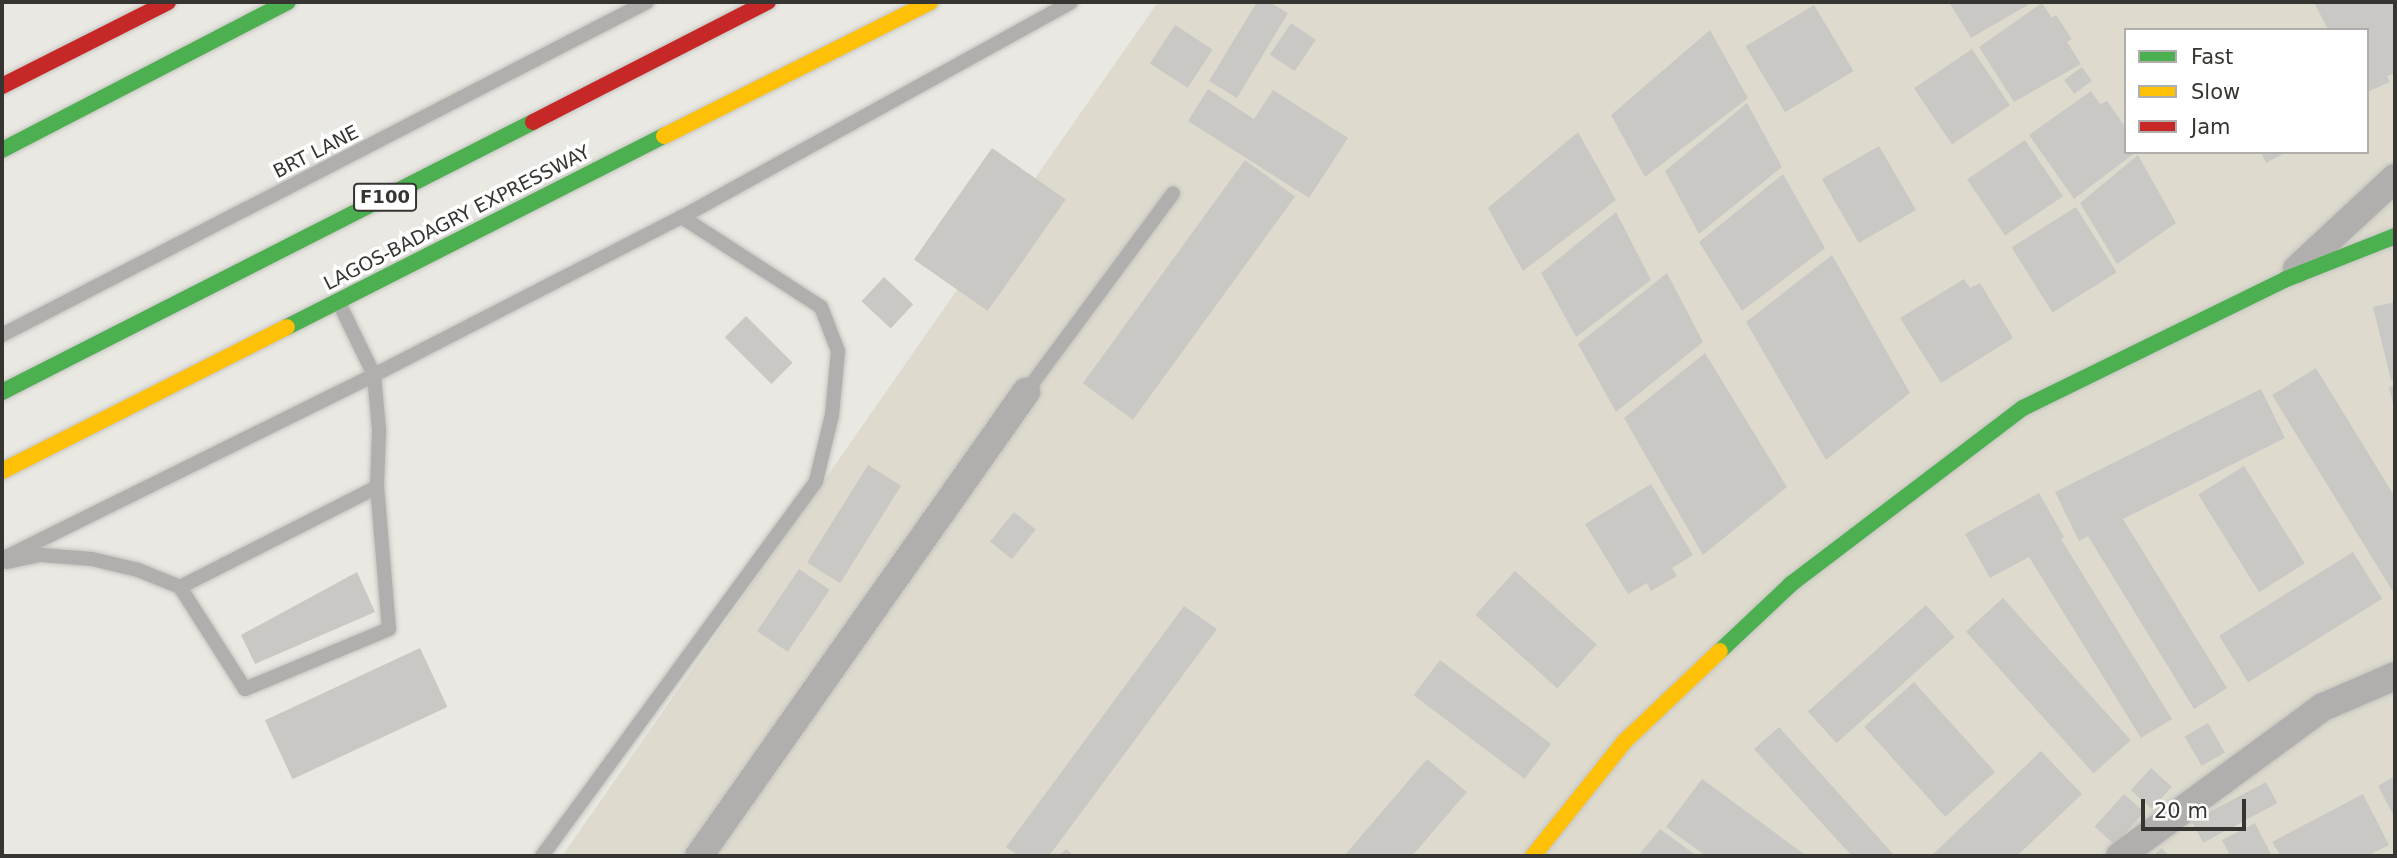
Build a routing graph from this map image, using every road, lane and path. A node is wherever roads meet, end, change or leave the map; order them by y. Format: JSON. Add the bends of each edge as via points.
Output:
{"nodes":[{"id":1,"x":168,"y":2,"type":"edge"},
{"id":2,"x":288,"y":2,"type":"edge"},
{"id":3,"x":305,"y":2,"type":"edge"},
{"id":4,"x":647,"y":2,"type":"edge"},
{"id":5,"x":768,"y":2,"type":"edge"},
{"id":6,"x":930,"y":2,"type":"edge"},
{"id":7,"x":1071,"y":2,"type":"edge"},
{"id":8,"x":2,"y":86,"type":"edge"},
{"id":9,"x":2,"y":150,"type":"edge"},
{"id":10,"x":2,"y":156,"type":"edge"},
{"id":11,"x":2395,"y":178,"type":"edge"},
{"id":12,"x":1173,"y":193,"type":"dead end"},
{"id":13,"x":682,"y":216,"type":"junction"},
{"id":14,"x":2395,"y":236,"type":"edge"},
{"id":15,"x":2286,"y":279,"type":"junction"},
{"id":16,"x":338,"y":301,"type":"junction"},
{"id":17,"x":2,"y":335,"type":"edge"},
{"id":18,"x":374,"y":375,"type":"junction"},
{"id":19,"x":2,"y":392,"type":"edge"},
{"id":20,"x":1026,"y":392,"type":"joint"},
{"id":21,"x":2,"y":471,"type":"edge"},
{"id":22,"x":377,"y":487,"type":"junction"},
{"id":23,"x":2,"y":561,"type":"edge"},
{"id":24,"x":180,"y":587,"type":"junction"},
{"id":25,"x":2395,"y":676,"type":"edge"},
{"id":26,"x":542,"y":856,"type":"edge"},
{"id":27,"x":699,"y":856,"type":"edge"},
{"id":28,"x":1534,"y":856,"type":"edge"},
{"id":29,"x":2120,"y":856,"type":"edge"}],
"edges":[{"from":1,"to":8,"type":"main road"},
{"from":2,"to":9,"type":"main road"},
{"from":3,"to":10,"type":"lane"},
{"from":4,"to":17,"type":"lane","name":"BRT LANE"},
{"from":5,"to":19,"type":"main road","number":"F100"},
{"from":6,"to":16,"type":"main road","name":"LAGOS-BADAGRY EXPRESSWAY"},
{"from":7,"to":13,"type":"lane"},
{"from":11,"to":15,"type":"street"},
{"from":12,"to":20,"type":"lane"},
{"from":13,"to":18,"type":"lane"},
{"from":13,"to":26,"type":"lane","via":[[821,307],[838,351],[832,415],[816,481]]},
{"from":14,"to":15,"type":"main road"},
{"from":15,"to":28,"type":"main road","via":[[2023,408],[1791,584],[1624,741]]},
{"from":16,"to":18,"type":"lane"},
{"from":16,"to":21,"type":"main road","name":"LAGOS-BADAGRY EXPRESSWAY"},
{"from":18,"to":22,"type":"lane","via":[[379,430]]},
{"from":18,"to":23,"type":"lane"},
{"from":20,"to":27,"type":"street"},
{"from":22,"to":24,"type":"lane"},
{"from":22,"to":24,"type":"lane","via":[[389,629],[245,689]]},
{"from":23,"to":24,"type":"lane","via":[[41,555],[92,559]]},
{"from":25,"to":29,"type":"street","via":[[2323,707]]}]}
